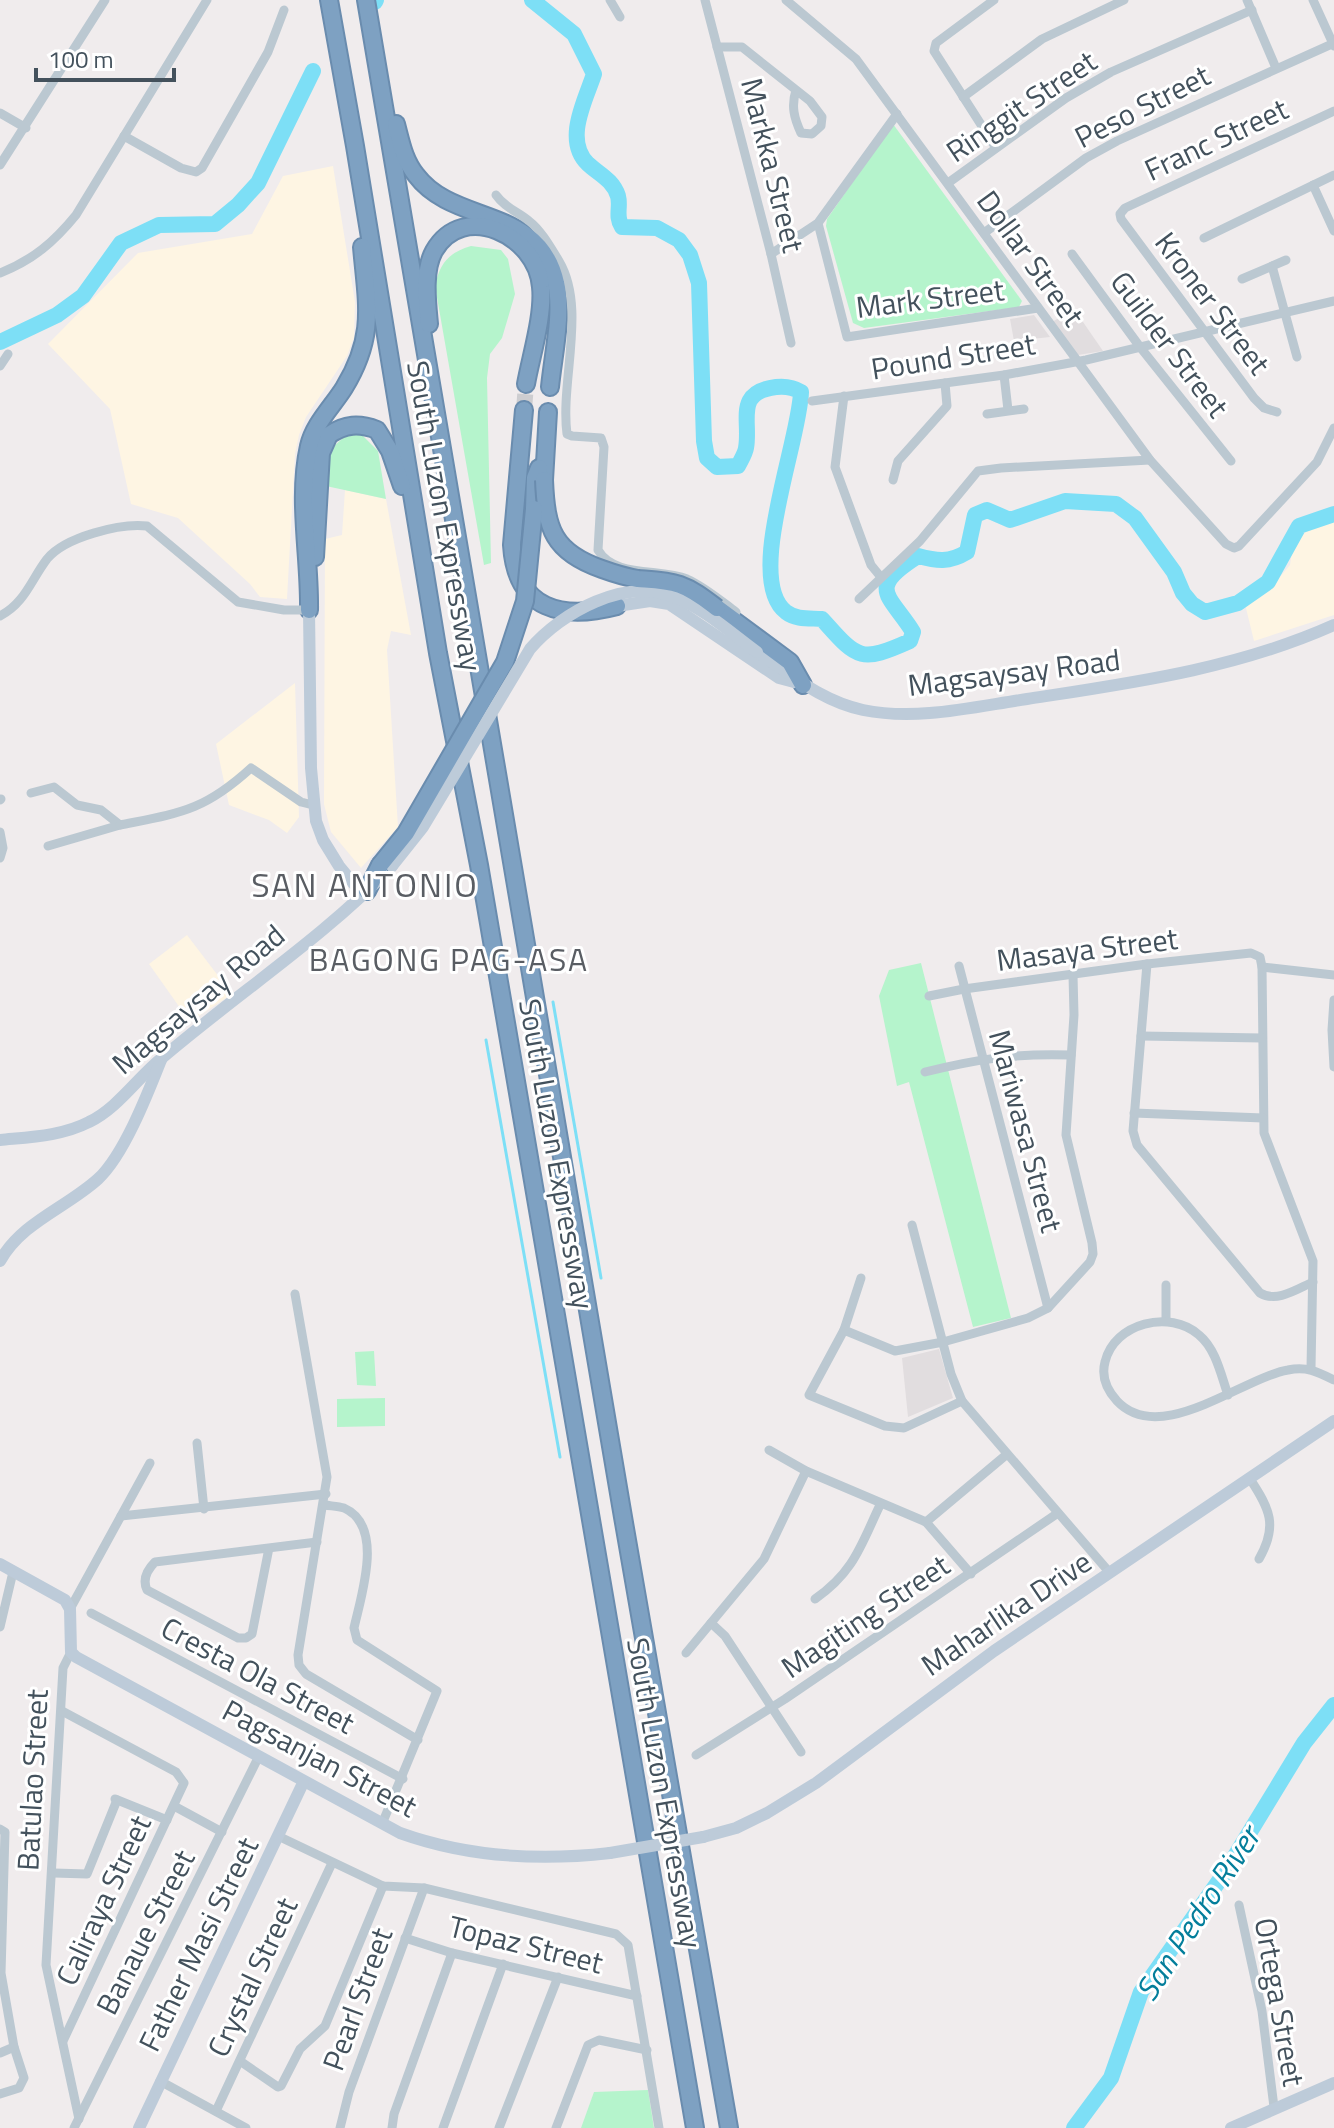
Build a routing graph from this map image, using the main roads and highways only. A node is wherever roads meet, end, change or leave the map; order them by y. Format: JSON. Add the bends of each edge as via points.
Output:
{"nodes":[{"id":1,"x":329,"y":0,"type":"edge"},
{"id":2,"x":366,"y":0,"type":"edge"},
{"id":3,"x":371,"y":26,"type":"junction"},
{"id":4,"x":355,"y":146,"type":"junction"},
{"id":5,"x":526,"y":384,"type":"tunnel mouth"},
{"id":6,"x":550,"y":387,"type":"dead end"},
{"id":7,"x":434,"y":397,"type":"junction"},
{"id":8,"x":524,"y":410,"type":"tunnel mouth"},
{"id":9,"x":548,"y":412,"type":"dead end"},
{"id":10,"x":546,"y":451,"type":"junction"},
{"id":11,"x":420,"y":545,"type":"junction"},
{"id":12,"x":309,"y":591,"type":"junction"},
{"id":13,"x":617,"y":606,"type":"road end"},
{"id":14,"x":309,"y":610,"type":"road end"},
{"id":15,"x":808,"y":688,"type":"road end"},
{"id":16,"x":365,"y":893,"type":"road end"},
{"id":17,"x":695,"y":2128,"type":"edge"},
{"id":18,"x":729,"y":2128,"type":"edge"}],
"edges":[{"from":1,"to":4,"type":"highway","name":"South Luzon Expressway"},
{"from":2,"to":3,"type":"highway","name":"South Luzon Expressway"},
{"from":3,"to":6,"type":"highway","via":[[404,158],[417,177],[440,196],[516,227],[549,262],[558,301]]},
{"from":3,"to":7,"type":"highway","name":"South Luzon Expressway"},
{"from":4,"to":11,"type":"highway","name":"South Luzon Expressway"},
{"from":4,"to":12,"type":"highway","via":[[369,308],[351,376],[310,441],[305,480]]},
{"from":5,"to":7,"type":"highway","via":[[541,299],[537,266],[511,237],[475,227],[442,242],[430,264]]},
{"from":7,"to":18,"type":"highway","name":"South Luzon Expressway"},
{"from":8,"to":13,"type":"highway","via":[[512,545],[521,580],[541,605],[557,611]]},
{"from":9,"to":10,"type":"highway"},
{"from":10,"to":15,"type":"highway","bridge":true,"via":[[546,506],[560,545],[584,562],[627,577],[681,585],[790,662]]},
{"from":10,"to":16,"type":"highway","bridge":true,"via":[[535,478],[525,601],[505,662]]},
{"from":11,"to":12,"type":"highway","via":[[395,463],[377,430],[340,427],[329,435],[321,453]]},
{"from":11,"to":17,"type":"highway","name":"South Luzon Expressway"},
{"from":12,"to":14,"type":"highway"}]}
